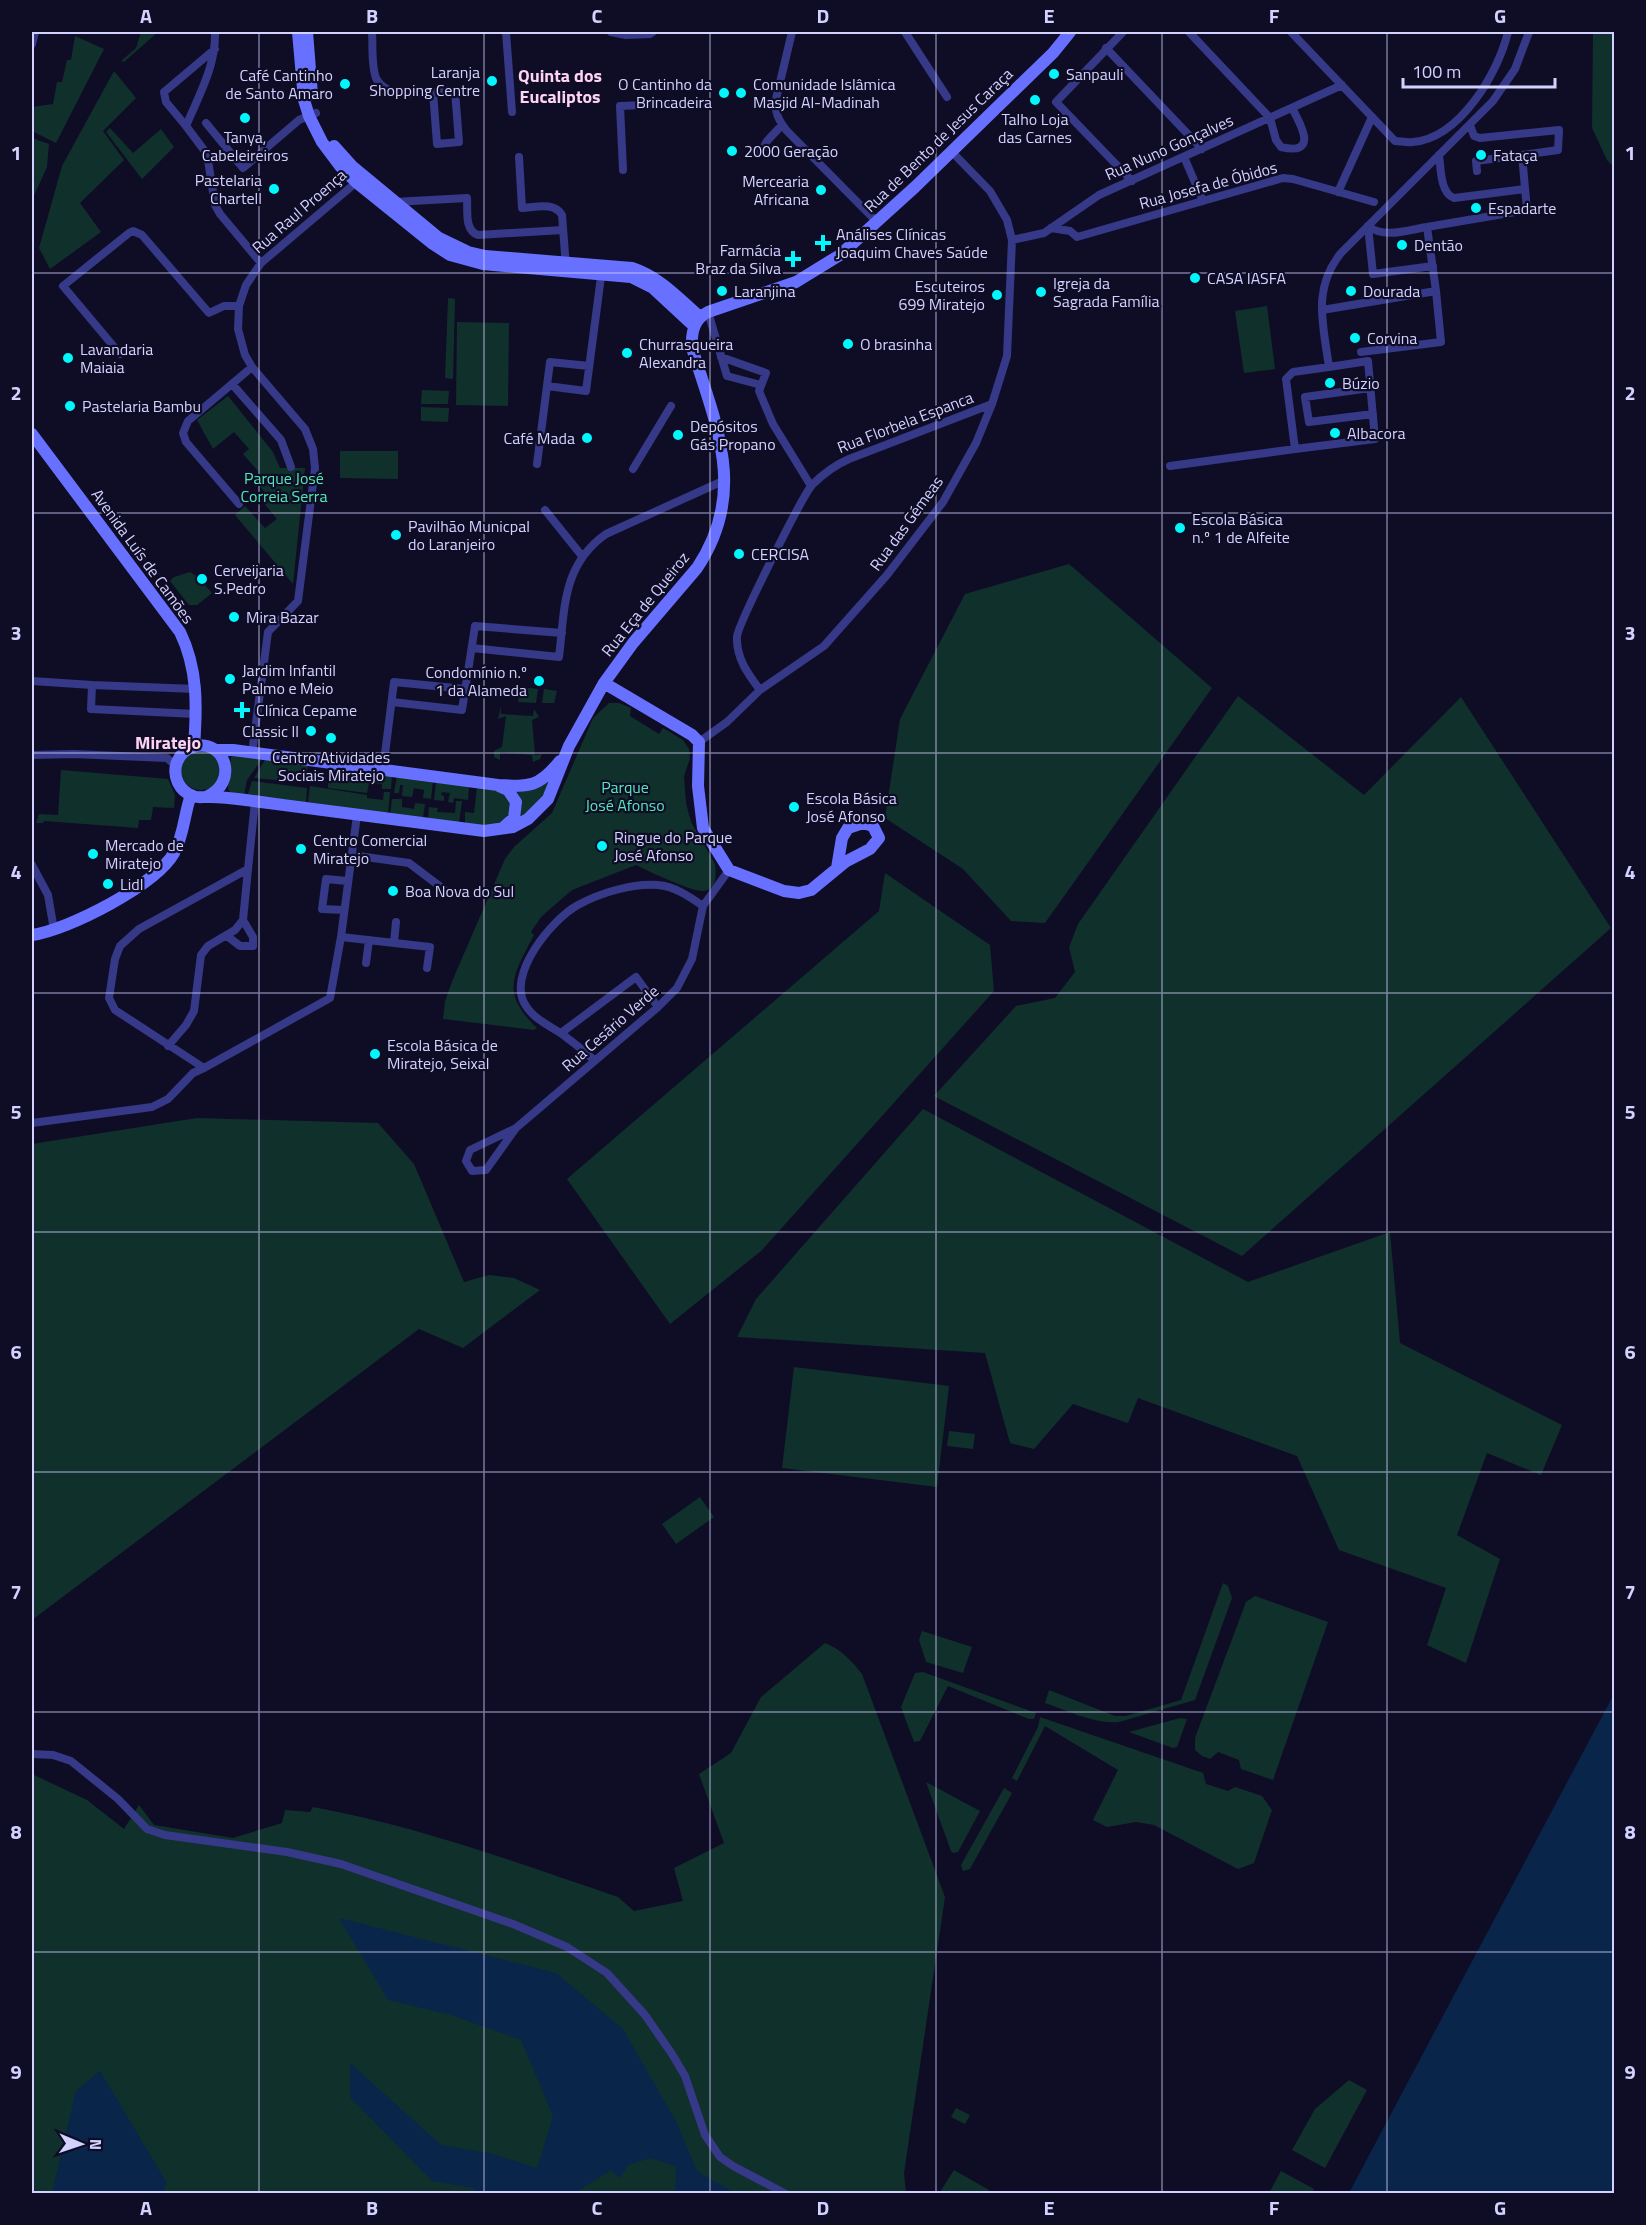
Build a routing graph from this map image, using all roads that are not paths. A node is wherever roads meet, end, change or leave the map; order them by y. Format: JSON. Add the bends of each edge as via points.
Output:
{"nodes":[{"id":1,"x":35,"y":32,"type":"edge"},
{"id":2,"x":215,"y":32,"type":"edge"},
{"id":3,"x":298,"y":32,"type":"edge"},
{"id":4,"x":307,"y":32,"type":"edge"},
{"id":5,"x":372,"y":32,"type":"edge"},
{"id":6,"x":506,"y":32,"type":"edge"},
{"id":7,"x":611,"y":32,"type":"edge"},
{"id":8,"x":653,"y":32,"type":"edge"},
{"id":9,"x":792,"y":32,"type":"edge"},
{"id":10,"x":905,"y":32,"type":"edge"},
{"id":11,"x":1070,"y":32,"type":"edge"},
{"id":12,"x":1123,"y":32,"type":"edge"},
{"id":13,"x":1189,"y":32,"type":"edge"},
{"id":14,"x":1291,"y":32,"type":"edge"},
{"id":15,"x":1508,"y":32,"type":"edge"},
{"id":16,"x":1529,"y":32,"type":"edge"},
{"id":17,"x":32,"y":44,"type":"edge"},
{"id":18,"x":1106,"y":48,"type":"junction"},
{"id":19,"x":215,"y":49,"type":"junction"},
{"id":20,"x":1342,"y":85,"type":"junction"},
{"id":21,"x":433,"y":92,"type":"junction"},
{"id":22,"x":947,"y":97,"type":"dead end"},
{"id":23,"x":671,"y":104,"type":"dead end"},
{"id":24,"x":1292,"y":108,"type":"junction"},
{"id":25,"x":512,"y":112,"type":"dead end"},
{"id":26,"x":313,"y":115,"type":"junction"},
{"id":27,"x":1372,"y":117,"type":"junction"},
{"id":28,"x":1270,"y":118,"type":"junction"},
{"id":29,"x":206,"y":123,"type":"dead end"},
{"id":30,"x":782,"y":125,"type":"junction"},
{"id":31,"x":1470,"y":125,"type":"junction"},
{"id":32,"x":186,"y":126,"type":"junction"},
{"id":33,"x":1202,"y":149,"type":"junction"},
{"id":34,"x":951,"y":151,"type":"junction"},
{"id":35,"x":760,"y":152,"type":"dead end"},
{"id":36,"x":1439,"y":155,"type":"junction"},
{"id":37,"x":1522,"y":155,"type":"junction"},
{"id":38,"x":519,"y":157,"type":"dead end"},
{"id":39,"x":1184,"y":157,"type":"junction"},
{"id":40,"x":623,"y":170,"type":"dead end"},
{"id":41,"x":1477,"y":171,"type":"dead end"},
{"id":42,"x":360,"y":179,"type":"junction"},
{"id":43,"x":1132,"y":181,"type":"junction"},
{"id":44,"x":1525,"y":189,"type":"junction"},
{"id":45,"x":1338,"y":192,"type":"junction"},
{"id":46,"x":1203,"y":201,"type":"junction"},
{"id":47,"x":394,"y":202,"type":"junction"},
{"id":48,"x":1374,"y":202,"type":"dead end"},
{"id":49,"x":877,"y":222,"type":"junction"},
{"id":50,"x":1368,"y":226,"type":"junction"},
{"id":51,"x":1427,"y":227,"type":"junction"},
{"id":52,"x":1051,"y":228,"type":"junction"},
{"id":53,"x":563,"y":230,"type":"junction"},
{"id":54,"x":1012,"y":244,"type":"junction"},
{"id":55,"x":261,"y":263,"type":"junction"},
{"id":56,"x":566,"y":266,"type":"junction"},
{"id":57,"x":1432,"y":266,"type":"junction"},
{"id":58,"x":602,"y":269,"type":"junction"},
{"id":59,"x":1436,"y":291,"type":"junction"},
{"id":60,"x":239,"y":306,"type":"junction"},
{"id":61,"x":1322,"y":310,"type":"junction"},
{"id":62,"x":701,"y":318,"type":"junction"},
{"id":63,"x":1361,"y":352,"type":"dead end"},
{"id":64,"x":120,"y":354,"type":"dead end"},
{"id":65,"x":722,"y":357,"type":"junction"},
{"id":66,"x":589,"y":366,"type":"junction"},
{"id":67,"x":1329,"y":366,"type":"junction"},
{"id":68,"x":252,"y":368,"type":"junction"},
{"id":69,"x":232,"y":384,"type":"junction"},
{"id":70,"x":761,"y":385,"type":"junction"},
{"id":71,"x":547,"y":386,"type":"junction"},
{"id":72,"x":1370,"y":388,"type":"junction"},
{"id":73,"x":992,"y":404,"type":"junction"},
{"id":74,"x":671,"y":406,"type":"dead end"},
{"id":75,"x":1373,"y":414,"type":"junction"},
{"id":76,"x":32,"y":434,"type":"edge"},
{"id":77,"x":1295,"y":449,"type":"junction"},
{"id":78,"x":537,"y":464,"type":"dead end"},
{"id":79,"x":1170,"y":466,"type":"dead end"},
{"id":80,"x":291,"y":467,"type":"dead end"},
{"id":81,"x":633,"y":469,"type":"dead end"},
{"id":82,"x":726,"y":480,"type":"junction"},
{"id":83,"x":811,"y":486,"type":"junction"},
{"id":84,"x":239,"y":504,"type":"dead end"},
{"id":85,"x":545,"y":510,"type":"dead end"},
{"id":86,"x":582,"y":556,"type":"junction"},
{"id":87,"x":562,"y":633,"type":"junction"},
{"id":88,"x":472,"y":648,"type":"junction"},
{"id":89,"x":32,"y":681,"type":"edge"},
{"id":90,"x":604,"y":683,"type":"junction"},
{"id":91,"x":92,"y":685,"type":"junction"},
{"id":92,"x":196,"y":689,"type":"junction"},
{"id":93,"x":465,"y":689,"type":"junction"},
{"id":94,"x":760,"y":690,"type":"junction"},
{"id":95,"x":392,"y":702,"type":"junction"},
{"id":96,"x":196,"y":714,"type":"junction"},
{"id":97,"x":699,"y":742,"type":"junction"},
{"id":98,"x":194,"y":747,"type":"junction"},
{"id":99,"x":214,"y":750,"type":"junction"},
{"id":100,"x":252,"y":753,"type":"junction"},
{"id":101,"x":32,"y":755,"type":"edge"},
{"id":102,"x":564,"y":756,"type":"junction"},
{"id":103,"x":176,"y":766,"type":"junction"},
{"id":104,"x":383,"y":770,"type":"junction"},
{"id":105,"x":498,"y":785,"type":"junction"},
{"id":106,"x":191,"y":795,"type":"junction"},
{"id":107,"x":206,"y":796,"type":"junction"},
{"id":108,"x":255,"y":802,"type":"junction"},
{"id":109,"x":357,"y":815,"type":"junction"},
{"id":110,"x":497,"y":830,"type":"junction"},
{"id":111,"x":351,"y":855,"type":"junction"},
{"id":112,"x":32,"y":865,"type":"edge"},
{"id":113,"x":837,"y":868,"type":"dead end"},
{"id":114,"x":248,"y":869,"type":"junction"},
{"id":115,"x":729,"y":870,"type":"junction"},
{"id":116,"x":347,"y":881,"type":"junction"},
{"id":117,"x":446,"y":891,"type":"dead end"},
{"id":118,"x":703,"y":906,"type":"junction"},
{"id":119,"x":344,"y":910,"type":"junction"},
{"id":120,"x":243,"y":920,"type":"junction"},
{"id":121,"x":396,"y":922,"type":"dead end"},
{"id":122,"x":54,"y":930,"type":"junction"},
{"id":123,"x":32,"y":935,"type":"edge"},
{"id":124,"x":227,"y":936,"type":"junction"},
{"id":125,"x":341,"y":937,"type":"junction"},
{"id":126,"x":369,"y":940,"type":"junction"},
{"id":127,"x":394,"y":943,"type":"junction"},
{"id":128,"x":366,"y":963,"type":"dead end"},
{"id":129,"x":427,"y":968,"type":"dead end"},
{"id":130,"x":658,"y":1007,"type":"junction"},
{"id":131,"x":561,"y":1033,"type":"junction"},
{"id":132,"x":168,"y":1046,"type":"junction"},
{"id":133,"x":594,"y":1060,"type":"junction"},
{"id":134,"x":204,"y":1068,"type":"junction"},
{"id":135,"x":32,"y":1123,"type":"edge"},
{"id":136,"x":516,"y":1128,"type":"junction"},
{"id":137,"x":32,"y":1754,"type":"edge"},
{"id":138,"x":786,"y":2193,"type":"edge"}],
"edges":[{"from":1,"to":17,"type":"street"},
{"from":2,"to":19,"type":"street"},
{"from":3,"to":26,"type":"main road","via":[[302,90]]},
{"from":4,"to":26,"type":"main road"},
{"from":5,"to":21,"type":"street","via":[[375,72],[382,86],[397,94]]},
{"from":6,"to":25,"type":"street"},
{"from":7,"to":8,"type":"street"},
{"from":9,"to":30,"type":"street","via":[[775,106]]},
{"from":10,"to":22,"type":"street"},
{"from":11,"to":34,"type":"main road","name":"Rua de Bento de Jesus Caraça"},
{"from":12,"to":18,"type":"street"},
{"from":13,"to":28,"type":"street"},
{"from":14,"to":20,"type":"street"},
{"from":15,"to":27,"type":"street","via":[[1485,84],[1455,123],[1414,142],[1395,141]]},
{"from":16,"to":31,"type":"street","via":[[1506,84]]},
{"from":18,"to":33,"type":"street"},
{"from":18,"to":43,"type":"street","via":[[1056,102]]},
{"from":19,"to":32,"type":"street"},
{"from":19,"to":32,"type":"street","via":[[164,92],[166,102]]},
{"from":20,"to":24,"type":"street","name":"Rua Nuno Gonçalves"},
{"from":20,"to":27,"type":"street"},
{"from":21,"to":21,"type":"street","via":[[437,144],[459,142],[455,91]]},
{"from":23,"to":40,"type":"street","via":[[620,106]]},
{"from":24,"to":28,"type":"street","name":"Rua Nuno Gonçalves"},
{"from":24,"to":28,"type":"street","via":[[1305,132],[1298,148],[1281,147]]},
{"from":26,"to":29,"type":"street","via":[[299,120],[243,168]]},
{"from":26,"to":42,"type":"main road","via":[[329,153]]},
{"from":27,"to":45,"type":"street"},
{"from":28,"to":33,"type":"street","name":"Rua Nuno Gonçalves"},
{"from":30,"to":35,"type":"street"},
{"from":30,"to":49,"type":"street"},
{"from":31,"to":36,"type":"street"},
{"from":31,"to":37,"type":"street","via":[[1474,136],[1480,138],[1559,130],[1558,150]]},
{"from":32,"to":55,"type":"street","via":[[207,154],[215,205]]},
{"from":33,"to":39,"type":"street","name":"Rua Nuno Gonçalves"},
{"from":34,"to":49,"type":"main road","name":"Rua de Bento de Jesus Caraça"},
{"from":34,"to":54,"type":"street","via":[[990,191],[1007,220]]},
{"from":36,"to":44,"type":"street","via":[[1448,196]]},
{"from":36,"to":50,"type":"street"},
{"from":37,"to":41,"type":"street","via":[[1476,161]]},
{"from":37,"to":44,"type":"street"},
{"from":38,"to":53,"type":"street","via":[[522,208],[553,206],[562,215]]},
{"from":39,"to":43,"type":"street","name":"Rua Nuno Gonçalves"},
{"from":39,"to":46,"type":"street"},
{"from":42,"to":47,"type":"main road"},
{"from":42,"to":55,"type":"street","name":"Rua Raul Proença"},
{"from":42,"to":56,"type":"main road","via":[[450,255],[497,266]]},
{"from":43,"to":52,"type":"street","name":"Rua Nuno Gonçalves","via":[[1099,195]]},
{"from":44,"to":51,"type":"street","via":[[1527,210]]},
{"from":45,"to":46,"type":"street","name":"Rua Josefa de Óbidos","via":[[1283,178]]},
{"from":45,"to":48,"type":"street","name":"Rua Josefa de Óbidos"},
{"from":46,"to":52,"type":"street","name":"Rua Josefa de Óbidos","via":[[1077,237],[1070,231]]},
{"from":47,"to":53,"type":"street","via":[[467,198],[468,226],[478,235]]},
{"from":47,"to":56,"type":"main road","via":[[439,238],[468,252]]},
{"from":49,"to":62,"type":"main road","name":"Rua de Bento de Jesus Caraça","via":[[840,255],[809,275]]},
{"from":50,"to":51,"type":"street","via":[[1382,234]]},
{"from":50,"to":57,"type":"street","via":[[1373,274]]},
{"from":50,"to":61,"type":"street","via":[[1329,270]]},
{"from":51,"to":57,"type":"street"},
{"from":52,"to":54,"type":"street","name":"Rua Nuno Gonçalves"},
{"from":53,"to":56,"type":"street"},
{"from":54,"to":73,"type":"street","name":"Rua das Gémeas","via":[[1007,356]]},
{"from":55,"to":60,"type":"street","name":"Rua Raul Proença","via":[[246,285]]},
{"from":56,"to":58,"type":"main road"},
{"from":57,"to":59,"type":"street"},
{"from":58,"to":62,"type":"main road","via":[[625,266],[643,272]]},
{"from":58,"to":66,"type":"street"},
{"from":59,"to":61,"type":"street"},
{"from":59,"to":63,"type":"street","via":[[1441,342]]},
{"from":60,"to":64,"type":"street","via":[[224,306],[209,313],[142,235],[133,231],[63,286]]},
{"from":60,"to":68,"type":"street","name":"Rua Raul Proença","via":[[240,341]]},
{"from":61,"to":67,"type":"street"},
{"from":62,"to":65,"type":"street"},
{"from":62,"to":82,"type":"main road","name":"Rua Eça de Queiroz","via":[[692,348],[720,440]]},
{"from":65,"to":70,"type":"street","via":[[727,376]]},
{"from":65,"to":70,"type":"street","via":[[766,373]]},
{"from":66,"to":71,"type":"street","via":[[550,362]]},
{"from":66,"to":71,"type":"street","via":[[586,391]]},
{"from":67,"to":72,"type":"street","via":[[1368,361]]},
{"from":67,"to":77,"type":"street","via":[[1293,372],[1286,379]]},
{"from":68,"to":69,"type":"street"},
{"from":68,"to":100,"type":"street","name":"Rua Raul Proença","via":[[305,429],[315,468],[298,601],[268,632]]},
{"from":69,"to":80,"type":"street","via":[[281,440]]},
{"from":69,"to":84,"type":"street","via":[[188,421],[183,433],[186,442]]},
{"from":70,"to":83,"type":"street","via":[[759,391],[773,424]]},
{"from":71,"to":78,"type":"street"},
{"from":72,"to":75,"type":"street"},
{"from":72,"to":75,"type":"street","via":[[1305,397],[1309,422]]},
{"from":73,"to":83,"type":"street","name":"Rua Florbela Espanca","via":[[849,459]]},
{"from":73,"to":94,"type":"street","name":"Rua das Gémeas","via":[[976,443],[943,502],[887,575],[824,646]]},
{"from":74,"to":81,"type":"street"},
{"from":75,"to":77,"type":"street","via":[[1375,439]]},
{"from":76,"to":92,"type":"main road","name":"Avenida Luís de Camões","via":[[180,632],[190,655]]},
{"from":77,"to":79,"type":"street"},
{"from":82,"to":86,"type":"street","via":[[606,534]]},
{"from":82,"to":90,"type":"main road","name":"Rua Eça de Queiroz","via":[[720,521],[705,556]]},
{"from":83,"to":94,"type":"street","name":"Rua Florbela Espanca","via":[[736,636],[743,668]]},
{"from":85,"to":86,"type":"street"},
{"from":86,"to":87,"type":"street","via":[[570,581]]},
{"from":87,"to":88,"type":"street","via":[[475,626]]},
{"from":87,"to":88,"type":"street","via":[[559,657]]},
{"from":88,"to":93,"type":"street"},
{"from":89,"to":91,"type":"street"},
{"from":90,"to":97,"type":"main road"},
{"from":90,"to":102,"type":"main road","name":"Rua Eça de Queiroz"},
{"from":91,"to":92,"type":"street"},
{"from":91,"to":96,"type":"street","via":[[91,709]]},
{"from":92,"to":96,"type":"main road","name":"Avenida Luís de Camões"},
{"from":93,"to":95,"type":"street","via":[[394,682]]},
{"from":93,"to":95,"type":"street","via":[[462,710]]},
{"from":94,"to":97,"type":"street","name":"Rua das Gémeas","via":[[728,722]]},
{"from":95,"to":104,"type":"street"},
{"from":96,"to":98,"type":"main road","name":"Avenida Luís de Camões"},
{"from":97,"to":115,"type":"main road","via":[[698,786],[703,828]]},
{"from":98,"to":99,"type":"main road"},
{"from":98,"to":103,"type":"main road","via":[[182,754]]},
{"from":99,"to":100,"type":"main road"},
{"from":99,"to":107,"type":"main road","via":[[224,761],[226,776],[219,789]]},
{"from":100,"to":104,"type":"main road"},
{"from":101,"to":103,"type":"street","via":[[167,758]]},
{"from":102,"to":105,"type":"main road","via":[[548,776],[534,784]]},
{"from":102,"to":110,"type":"main road","via":[[548,799],[513,826]]},
{"from":103,"to":106,"type":"main road","via":[[178,783]]},
{"from":104,"to":105,"type":"main road"},
{"from":105,"to":110,"type":"main road","via":[[513,796],[517,810],[509,824]]},
{"from":106,"to":107,"type":"main road"},
{"from":106,"to":122,"type":"main road","via":[[174,853],[156,875]]},
{"from":107,"to":108,"type":"main road"},
{"from":108,"to":109,"type":"main road"},
{"from":108,"to":114,"type":"street"},
{"from":109,"to":110,"type":"main road"},
{"from":109,"to":111,"type":"street"},
{"from":111,"to":116,"type":"street"},
{"from":111,"to":117,"type":"street","via":[[409,863]]},
{"from":112,"to":122,"type":"street","via":[[48,895]]},
{"from":113,"to":115,"type":"main road","via":[[811,890],[799,893]]},
{"from":114,"to":120,"type":"street"},
{"from":114,"to":132,"type":"street","via":[[139,929],[120,945],[109,998],[115,1010]]},
{"from":115,"to":118,"type":"street","name":"Rua Cesário Verde"},
{"from":116,"to":119,"type":"street"},
{"from":116,"to":119,"type":"street","via":[[326,879],[322,909]]},
{"from":118,"to":130,"type":"street","name":"Rua Cesário Verde","via":[[692,959],[676,988]]},
{"from":118,"to":131,"type":"street","via":[[684,893],[660,885],[635,885],[578,905],[555,922],[523,969],[519,989],[525,1006]]},
{"from":119,"to":125,"type":"street"},
{"from":120,"to":124,"type":"street"},
{"from":120,"to":124,"type":"street","via":[[253,937],[253,946],[240,946]]},
{"from":121,"to":127,"type":"street"},
{"from":122,"to":123,"type":"main road"},
{"from":124,"to":132,"type":"street","via":[[208,946],[201,955],[194,1011]]},
{"from":125,"to":126,"type":"street"},
{"from":125,"to":134,"type":"street","via":[[330,998]]},
{"from":126,"to":127,"type":"street"},
{"from":126,"to":128,"type":"street"},
{"from":127,"to":129,"type":"street","via":[[429,947]]},
{"from":130,"to":131,"type":"street","via":[[636,977]]},
{"from":130,"to":133,"type":"street","name":"Rua Cesário Verde"},
{"from":131,"to":133,"type":"street"},
{"from":132,"to":134,"type":"street"},
{"from":133,"to":136,"type":"street","name":"Rua Cesário Verde"},
{"from":134,"to":135,"type":"street","via":[[193,1073],[168,1099],[152,1107]]},
{"from":136,"to":136,"type":"street","via":[[470,1150],[466,1161],[472,1171],[486,1170]]},
{"from":137,"to":138,"type":"street","via":[[71,1761],[118,1799],[147,1829],[341,1864],[513,1924],[592,1961],[645,2015],[672,2054],[685,2076],[712,2148],[732,2166]]}]}
